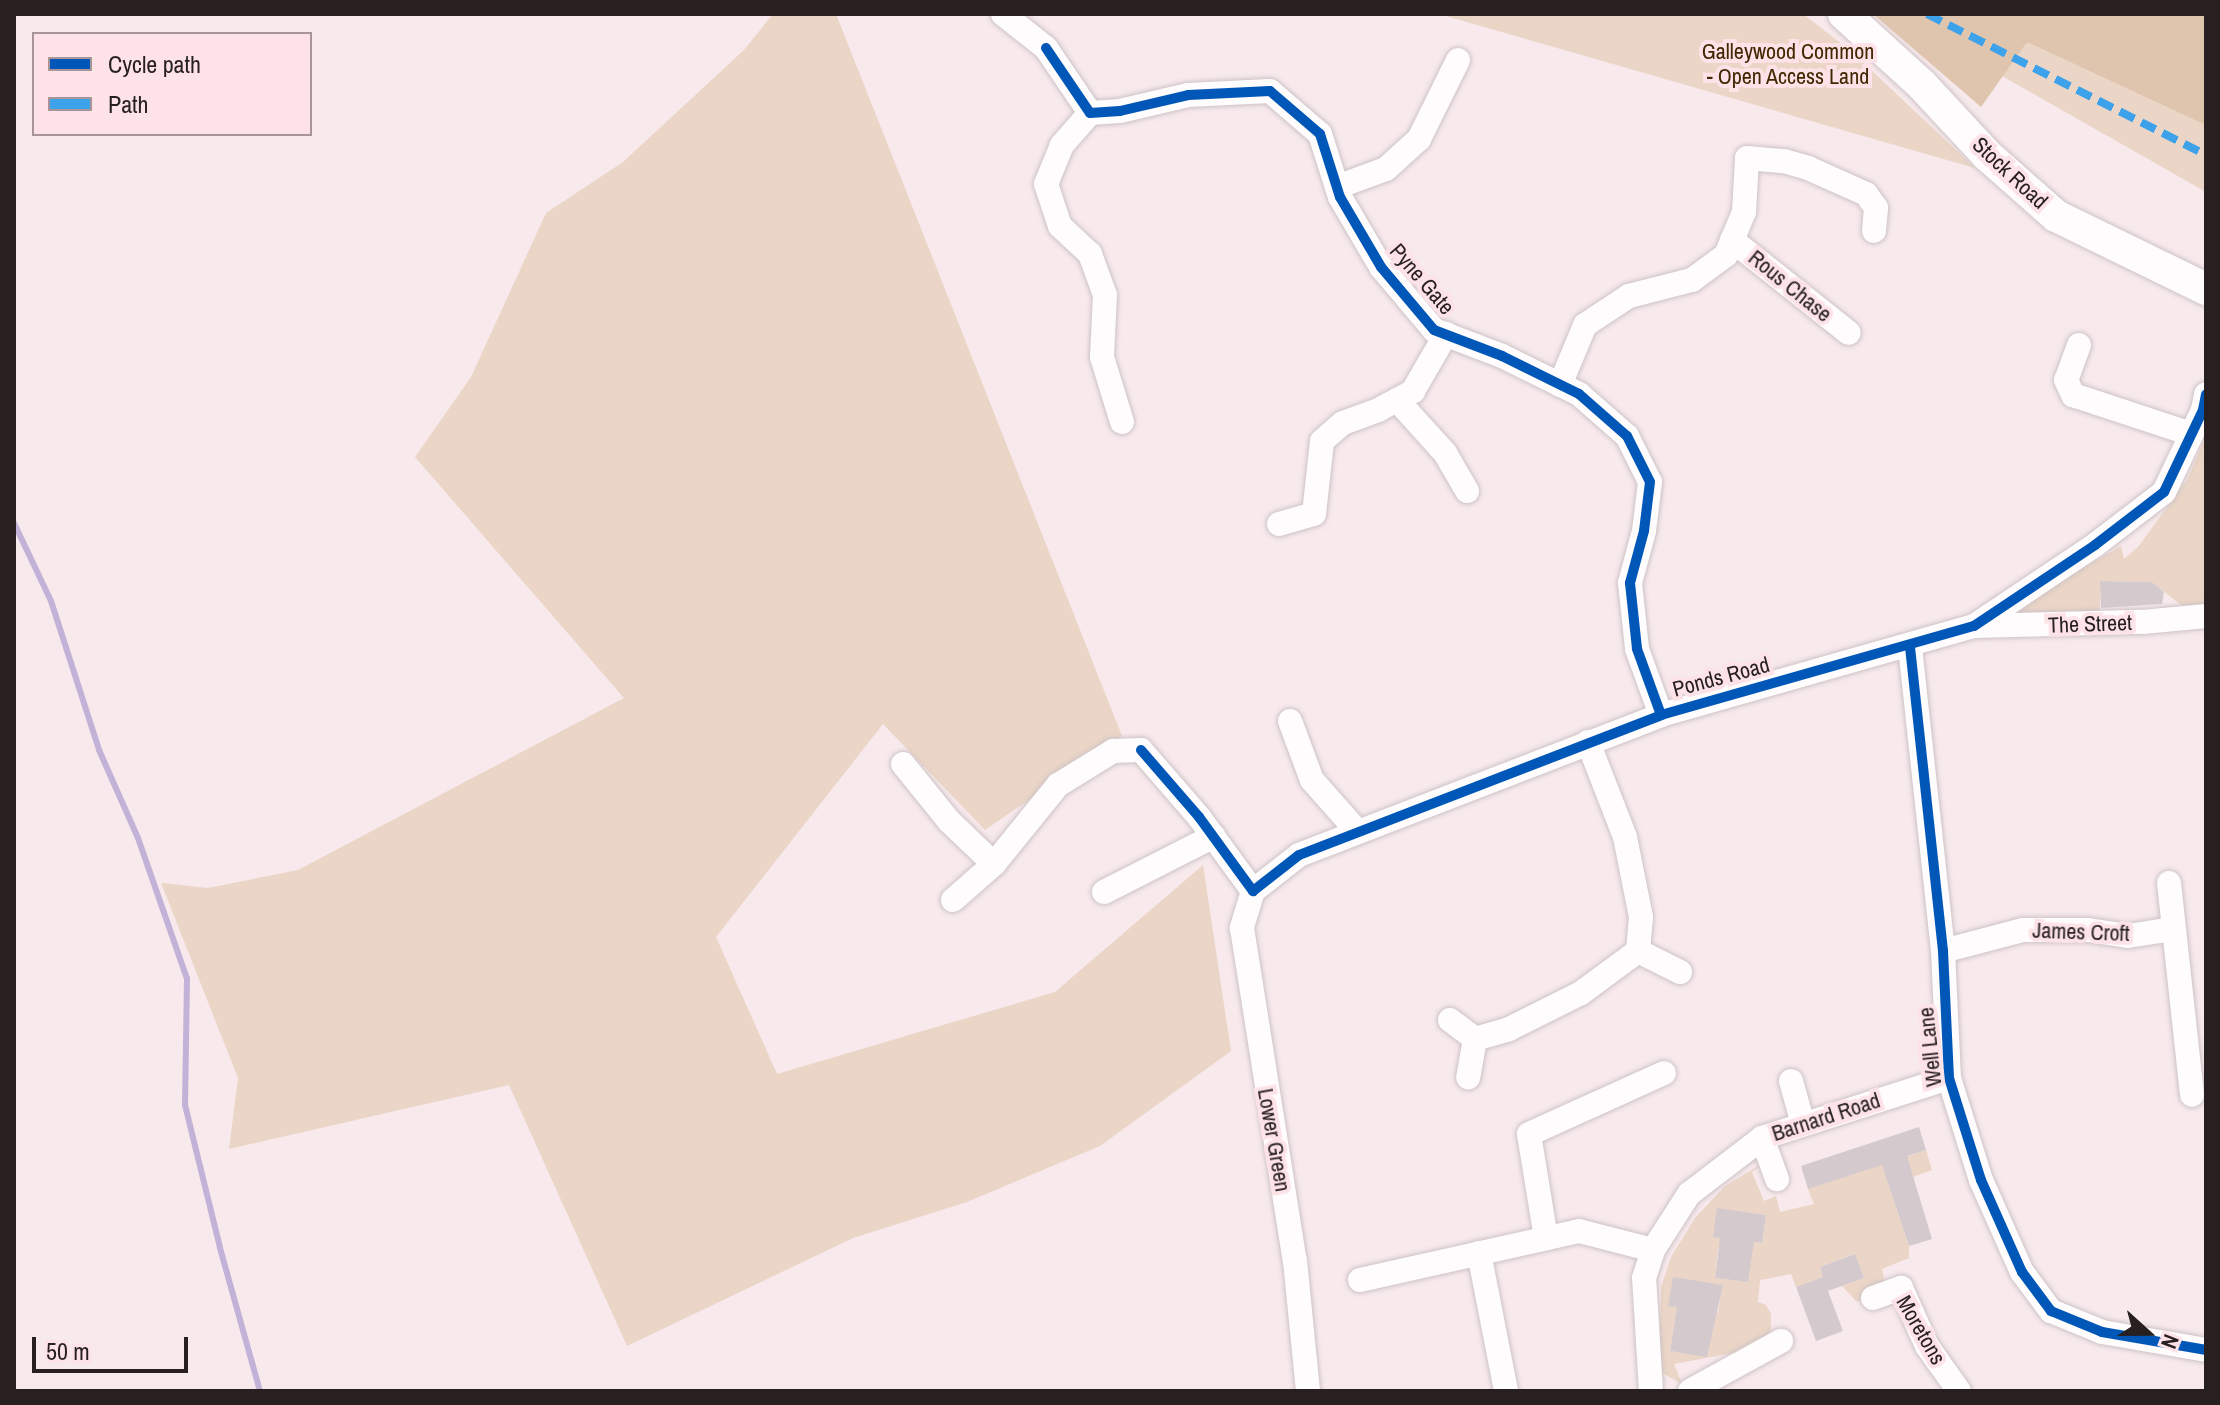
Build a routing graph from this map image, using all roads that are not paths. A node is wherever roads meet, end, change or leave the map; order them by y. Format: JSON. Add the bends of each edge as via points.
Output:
{"nodes":[{"id":1,"x":1003,"y":14,"type":"edge"},
{"id":2,"x":1844,"y":14,"type":"edge"},
{"id":3,"x":1458,"y":60,"type":"dead end"},
{"id":4,"x":1090,"y":113,"type":"junction"},
{"id":5,"x":1337,"y":187,"type":"junction"},
{"id":6,"x":1874,"y":231,"type":"dead end"},
{"id":7,"x":1732,"y":240,"type":"junction"},
{"id":8,"x":2206,"y":289,"type":"edge"},
{"id":9,"x":1849,"y":333,"type":"dead end"},
{"id":10,"x":1446,"y":334,"type":"junction"},
{"id":11,"x":2079,"y":345,"type":"dead end"},
{"id":12,"x":1560,"y":385,"type":"junction"},
{"id":13,"x":2206,"y":394,"type":"edge"},
{"id":14,"x":1397,"y":400,"type":"junction"},
{"id":15,"x":1122,"y":422,"type":"dead end"},
{"id":16,"x":2191,"y":434,"type":"junction"},
{"id":17,"x":1467,"y":491,"type":"dead end"},
{"id":18,"x":1279,"y":524,"type":"dead end"},
{"id":19,"x":2206,"y":616,"type":"edge"},
{"id":20,"x":1974,"y":626,"type":"junction"},
{"id":21,"x":1910,"y":647,"type":"junction"},
{"id":22,"x":1661,"y":715,"type":"junction"},
{"id":23,"x":1290,"y":721,"type":"dead end"},
{"id":24,"x":1588,"y":742,"type":"junction"},
{"id":25,"x":903,"y":764,"type":"dead end"},
{"id":26,"x":1358,"y":832,"type":"junction"},
{"id":27,"x":1214,"y":836,"type":"junction"},
{"id":28,"x":994,"y":864,"type":"junction"},
{"id":29,"x":2169,"y":883,"type":"dead end"},
{"id":30,"x":1253,"y":891,"type":"junction"},
{"id":31,"x":1104,"y":892,"type":"dead end"},
{"id":32,"x":953,"y":900,"type":"dead end"},
{"id":33,"x":2173,"y":929,"type":"junction"},
{"id":34,"x":1638,"y":951,"type":"junction"},
{"id":35,"x":1943,"y":951,"type":"junction"},
{"id":36,"x":1680,"y":972,"type":"dead end"},
{"id":37,"x":1450,"y":1020,"type":"dead end"},
{"id":38,"x":1475,"y":1039,"type":"junction"},
{"id":39,"x":1664,"y":1073,"type":"dead end"},
{"id":40,"x":1468,"y":1077,"type":"dead end"},
{"id":41,"x":1949,"y":1078,"type":"junction"},
{"id":42,"x":1791,"y":1081,"type":"dead end"},
{"id":43,"x":2192,"y":1095,"type":"dead end"},
{"id":44,"x":1803,"y":1124,"type":"junction"},
{"id":45,"x":1762,"y":1138,"type":"junction"},
{"id":46,"x":1777,"y":1179,"type":"dead end"},
{"id":47,"x":1546,"y":1238,"type":"junction"},
{"id":48,"x":1653,"y":1250,"type":"junction"},
{"id":49,"x":1479,"y":1253,"type":"junction"},
{"id":50,"x":1360,"y":1280,"type":"dead end"},
{"id":51,"x":1873,"y":1298,"type":"dead end"},
{"id":52,"x":1781,"y":1341,"type":"dead end"},
{"id":53,"x":2206,"y":1350,"type":"edge"},
{"id":54,"x":1308,"y":1391,"type":"edge"},
{"id":55,"x":1506,"y":1391,"type":"edge"},
{"id":56,"x":1651,"y":1391,"type":"edge"},
{"id":57,"x":1690,"y":1391,"type":"edge"},
{"id":58,"x":1959,"y":1391,"type":"edge"}],
"edges":[{"from":1,"to":4,"type":"street","via":[[1046,48]]},
{"from":2,"to":8,"type":"main road","name":"Stock Road","via":[[2056,216]]},
{"from":3,"to":5,"type":"street","via":[[1419,139],[1386,169]]},
{"from":4,"to":5,"type":"street","name":"Pyne Gate","via":[[1188,95],[1270,91],[1320,134]]},
{"from":4,"to":15,"type":"street","via":[[1062,145],[1046,184],[1060,226],[1090,254],[1105,295],[1102,357]]},
{"from":5,"to":10,"type":"street","name":"Pyne Gate","via":[[1381,267],[1434,330]]},
{"from":6,"to":7,"type":"street","name":"Rous Chase","via":[[1876,208],[1866,194],[1808,168],[1747,158],[1744,212]]},
{"from":7,"to":9,"type":"street","name":"Rous Chase"},
{"from":7,"to":12,"type":"street","name":"Rous Chase","via":[[1726,255],[1692,280],[1629,296],[1585,325]]},
{"from":10,"to":12,"type":"street","name":"Pyne Gate"},
{"from":10,"to":14,"type":"street","via":[[1413,391]]},
{"from":11,"to":16,"type":"street","via":[[2066,380],[2073,395]]},
{"from":12,"to":22,"type":"street","name":"Pyne Gate","via":[[1579,394],[1627,436],[1650,482],[1630,583],[1637,649]]},
{"from":13,"to":16,"type":"street","name":"Ponds Road"},
{"from":14,"to":17,"type":"street","via":[[1445,453]]},
{"from":14,"to":18,"type":"street","via":[[1343,423],[1322,441],[1314,514]]},
{"from":16,"to":20,"type":"street","name":"Ponds Road","via":[[2164,492]]},
{"from":19,"to":20,"type":"street","name":"The Street"},
{"from":20,"to":21,"type":"street","name":"Ponds Road"},
{"from":21,"to":22,"type":"street","name":"Ponds Road"},
{"from":21,"to":35,"type":"street","name":"Well Lane"},
{"from":22,"to":24,"type":"street","name":"Ponds Road"},
{"from":23,"to":26,"type":"street","via":[[1312,780]]},
{"from":24,"to":26,"type":"street","name":"Ponds Road"},
{"from":24,"to":34,"type":"street","via":[[1625,837],[1641,917]]},
{"from":25,"to":28,"type":"street","via":[[949,821]]},
{"from":26,"to":30,"type":"street","name":"Ponds Road","via":[[1299,855]]},
{"from":27,"to":28,"type":"street","via":[[1141,750],[1113,751],[1058,785]]},
{"from":27,"to":30,"type":"street"},
{"from":27,"to":31,"type":"street"},
{"from":28,"to":32,"type":"street"},
{"from":29,"to":33,"type":"street"},
{"from":30,"to":54,"type":"street","name":"Lower Green","via":[[1242,928],[1295,1261]]},
{"from":33,"to":35,"type":"street","name":"James Croft","via":[[2128,936],[2023,930]]},
{"from":33,"to":43,"type":"street"},
{"from":34,"to":36,"type":"street"},
{"from":34,"to":38,"type":"street","via":[[1581,993],[1509,1029]]},
{"from":35,"to":41,"type":"street","name":"Well Lane"},
{"from":37,"to":38,"type":"street"},
{"from":38,"to":40,"type":"street"},
{"from":39,"to":47,"type":"street","via":[[1529,1134]]},
{"from":41,"to":44,"type":"street","name":"Barnard Road"},
{"from":41,"to":53,"type":"street","name":"Well Lane","via":[[1981,1180],[2022,1272],[2051,1311],[2102,1332]]},
{"from":42,"to":44,"type":"street"},
{"from":44,"to":45,"type":"street","name":"Barnard Road"},
{"from":45,"to":46,"type":"street"},
{"from":45,"to":48,"type":"street","name":"Barnard Road","via":[[1689,1194]]},
{"from":47,"to":48,"type":"street","via":[[1579,1231]]},
{"from":47,"to":49,"type":"street"},
{"from":48,"to":56,"type":"street","name":"Barnard Road","via":[[1644,1278]]},
{"from":49,"to":50,"type":"street"},
{"from":49,"to":55,"type":"street"},
{"from":51,"to":58,"type":"street","name":"Moretons","via":[[1901,1288],[1927,1346]]},
{"from":52,"to":57,"type":"street"}]}
